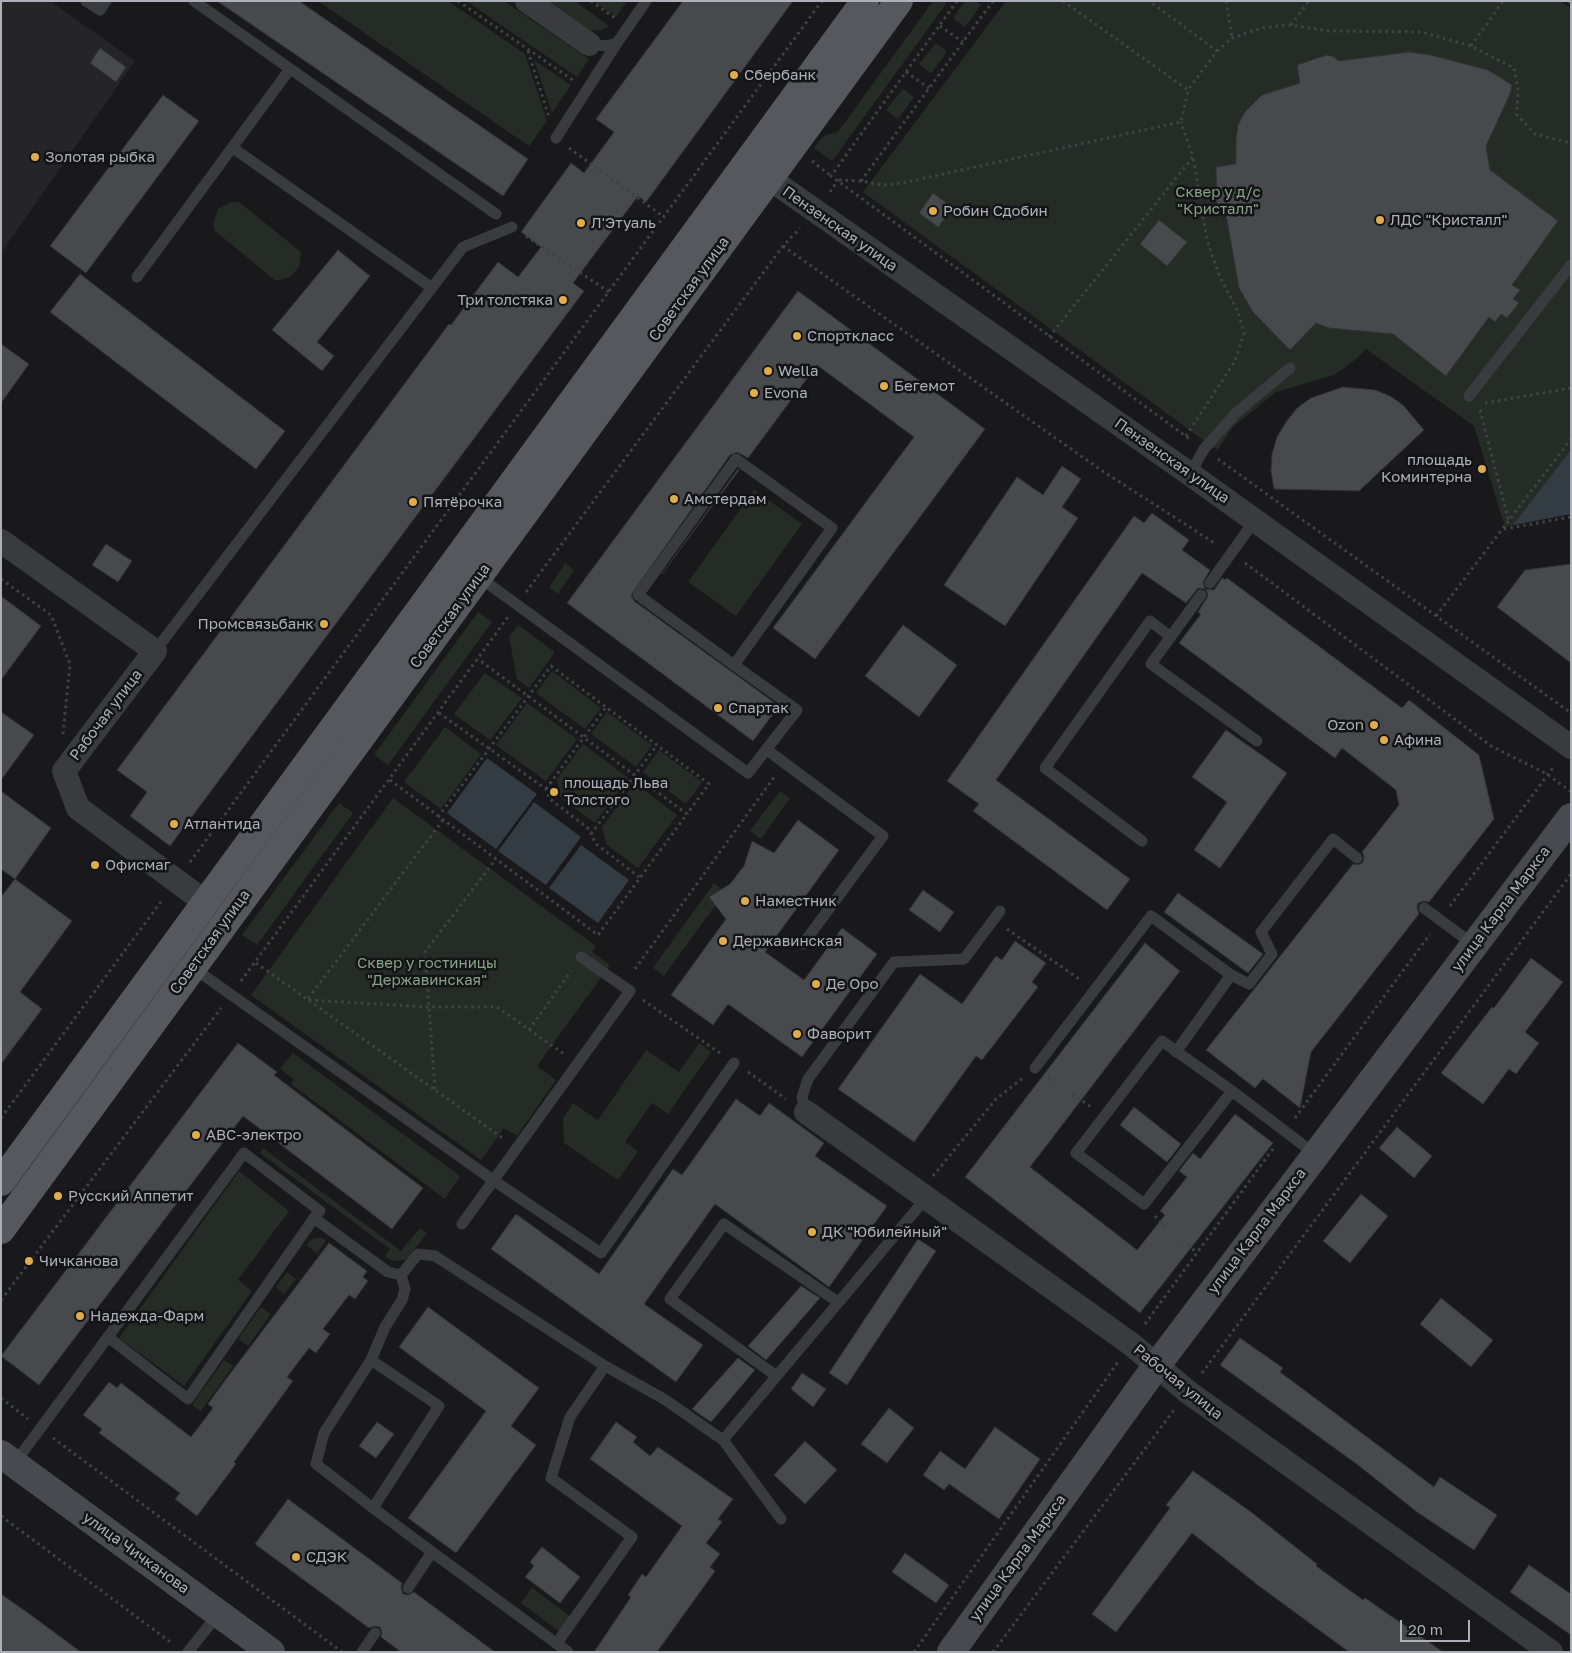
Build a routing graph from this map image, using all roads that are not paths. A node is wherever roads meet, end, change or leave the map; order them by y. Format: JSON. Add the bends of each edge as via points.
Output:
{"nodes":[{"id":1,"x":86,"y":1,"type":"edge"},
{"id":2,"x":106,"y":1,"type":"edge"},
{"id":3,"x":194,"y":1,"type":"edge"},
{"id":4,"x":526,"y":1,"type":"edge"},
{"id":5,"x":646,"y":1,"type":"edge"},
{"id":6,"x":865,"y":1,"type":"edge"},
{"id":7,"x":899,"y":1,"type":"edge"},
{"id":8,"x":617,"y":43,"type":"junction"},
{"id":9,"x":589,"y":44,"type":"joint"},
{"id":10,"x":290,"y":69,"type":"junction"},
{"id":11,"x":556,"y":138,"type":"road end"},
{"id":12,"x":233,"y":148,"type":"junction"},
{"id":13,"x":747,"y":163,"type":"junction"},
{"id":14,"x":770,"y":179,"type":"junction"},
{"id":15,"x":496,"y":214,"type":"dead end"},
{"id":16,"x":512,"y":227,"type":"road end"},
{"id":17,"x":1571,"y":265,"type":"edge"},
{"id":18,"x":138,"y":278,"type":"dead end"},
{"id":19,"x":432,"y":288,"type":"junction"},
{"id":20,"x":1290,"y":368,"type":"dead end"},
{"id":21,"x":1469,"y":396,"type":"dead end"},
{"id":22,"x":1190,"y":474,"type":"junction"},
{"id":23,"x":1255,"y":520,"type":"junction"},
{"id":24,"x":1,"y":541,"type":"edge"},
{"id":25,"x":479,"y":577,"type":"junction"},
{"id":26,"x":1210,"y":583,"type":"dead end"},
{"id":27,"x":1201,"y":595,"type":"dead end"},
{"id":28,"x":1171,"y":637,"type":"junction"},
{"id":29,"x":155,"y":651,"type":"junction"},
{"id":30,"x":734,"y":665,"type":"junction"},
{"id":31,"x":1257,"y":740,"type":"dead end"},
{"id":32,"x":1570,"y":747,"type":"edge"},
{"id":33,"x":767,"y":750,"type":"junction"},
{"id":34,"x":1571,"y":817,"type":"edge"},
{"id":35,"x":1142,"y":841,"type":"dead end"},
{"id":36,"x":1357,"y":858,"type":"dead end"},
{"id":37,"x":205,"y":902,"type":"junction"},
{"id":38,"x":1424,"y":908,"type":"dead end"},
{"id":39,"x":997,"y":915,"type":"road end"},
{"id":40,"x":803,"y":944,"type":"dead end"},
{"id":41,"x":1474,"y":945,"type":"junction"},
{"id":42,"x":581,"y":957,"type":"road end"},
{"id":43,"x":192,"y":967,"type":"junction"},
{"id":44,"x":1231,"y":975,"type":"junction"},
{"id":45,"x":1176,"y":1052,"type":"junction"},
{"id":46,"x":734,"y":1063,"type":"road end"},
{"id":47,"x":1035,"y":1068,"type":"road end"},
{"id":48,"x":1232,"y":1091,"type":"junction"},
{"id":49,"x":806,"y":1112,"type":"joint"},
{"id":50,"x":1315,"y":1154,"type":"junction"},
{"id":51,"x":494,"y":1180,"type":"junction"},
{"id":52,"x":1,"y":1182,"type":"edge"},
{"id":53,"x":923,"y":1194,"type":"junction"},
{"id":54,"x":314,"y":1218,"type":"junction"},
{"id":55,"x":462,"y":1224,"type":"dead end"},
{"id":56,"x":1,"y":1230,"type":"edge"},
{"id":57,"x":401,"y":1275,"type":"junction"},
{"id":58,"x":838,"y":1302,"type":"junction"},
{"id":59,"x":108,"y":1337,"type":"junction"},
{"id":60,"x":371,"y":1360,"type":"junction"},
{"id":61,"x":1157,"y":1365,"type":"junction"},
{"id":62,"x":605,"y":1366,"type":"junction"},
{"id":63,"x":775,"y":1375,"type":"junction"},
{"id":64,"x":723,"y":1440,"type":"junction"},
{"id":65,"x":8,"y":1459,"type":"edge"},
{"id":66,"x":373,"y":1508,"type":"junction"},
{"id":67,"x":780,"y":1519,"type":"dead end"},
{"id":68,"x":432,"y":1552,"type":"junction"},
{"id":69,"x":408,"y":1588,"type":"dead end"},
{"id":70,"x":219,"y":1613,"type":"junction"},
{"id":71,"x":375,"y":1633,"type":"dead end"},
{"id":72,"x":557,"y":1643,"type":"junction"},
{"id":73,"x":188,"y":1652,"type":"edge"},
{"id":74,"x":271,"y":1652,"type":"edge"},
{"id":75,"x":362,"y":1652,"type":"edge"},
{"id":76,"x":568,"y":1652,"type":"edge"},
{"id":77,"x":951,"y":1652,"type":"edge"},
{"id":78,"x":1551,"y":1652,"type":"edge"}],
"edges":[{"from":1,"to":2,"type":"lane","via":[[100,10]]},
{"from":3,"to":10,"type":"lane"},
{"from":4,"to":9,"type":"street"},
{"from":5,"to":8,"type":"lane"},
{"from":6,"to":13,"type":"main road"},
{"from":7,"to":14,"type":"main road","name":"Советская улица"},
{"from":8,"to":9,"type":"lane","via":[[606,46]]},
{"from":8,"to":11,"type":"lane"},
{"from":10,"to":12,"type":"lane"},
{"from":10,"to":15,"type":"lane"},
{"from":12,"to":18,"type":"lane"},
{"from":12,"to":19,"type":"lane"},
{"from":13,"to":14,"type":"main road"},
{"from":13,"to":37,"type":"main road"},
{"from":14,"to":22,"type":"street","name":"Пензенская улица"},
{"from":14,"to":25,"type":"main road","name":"Советская улица"},
{"from":16,"to":19,"type":"lane","via":[[463,247]]},
{"from":17,"to":21,"type":"lane"},
{"from":19,"to":29,"type":"lane"},
{"from":20,"to":22,"type":"lane","via":[[1236,413],[1204,449]]},
{"from":22,"to":23,"type":"street","name":"Пензенская улица"},
{"from":23,"to":26,"type":"lane"},
{"from":23,"to":32,"type":"street","name":"Пензенская улица"},
{"from":24,"to":29,"type":"street"},
{"from":25,"to":33,"type":"lane","via":[[748,773]]},
{"from":25,"to":43,"type":"main road","name":"Советская улица"},
{"from":27,"to":28,"type":"lane"},
{"from":28,"to":31,"type":"lane","via":[[1151,664]]},
{"from":28,"to":35,"type":"lane","via":[[1150,621],[1045,768]]},
{"from":29,"to":37,"type":"street","name":"Рабочая улица","via":[[64,771],[78,808]]},
{"from":30,"to":30,"type":"lane","via":[[832,528],[736,458],[638,595]]},
{"from":30,"to":33,"type":"lane","via":[[797,710]]},
{"from":33,"to":40,"type":"lane","via":[[883,836]]},
{"from":34,"to":41,"type":"main road","name":"улица Карла Маркса"},
{"from":36,"to":44,"type":"lane","via":[[1332,839],[1261,932],[1272,954],[1249,984]]},
{"from":37,"to":52,"type":"main road"},
{"from":38,"to":41,"type":"lane"},
{"from":39,"to":49,"type":"lane","via":[[964,959],[894,962],[808,1079],[802,1098]]},
{"from":41,"to":50,"type":"main road","name":"улица Карла Маркса"},
{"from":42,"to":51,"type":"lane","via":[[630,991]]},
{"from":43,"to":51,"type":"lane"},
{"from":43,"to":56,"type":"main road","name":"Советская улица"},
{"from":44,"to":45,"type":"lane"},
{"from":44,"to":47,"type":"lane","via":[[1151,916]]},
{"from":45,"to":48,"type":"lane"},
{"from":45,"to":48,"type":"lane","via":[[1162,1041],[1076,1153],[1144,1204]]},
{"from":46,"to":51,"type":"lane","via":[[601,1253]]},
{"from":48,"to":50,"type":"lane"},
{"from":49,"to":53,"type":"street","name":"Рабочая улица"},
{"from":50,"to":61,"type":"main road","name":"улица Карла Маркса"},
{"from":51,"to":55,"type":"lane"},
{"from":53,"to":58,"type":"lane"},
{"from":53,"to":61,"type":"street","name":"Рабочая улица"},
{"from":54,"to":57,"type":"lane","via":[[388,1272]]},
{"from":54,"to":59,"type":"lane","via":[[188,1399]]},
{"from":54,"to":59,"type":"lane","via":[[320,1210],[244,1153]]},
{"from":57,"to":60,"type":"lane","via":[[405,1289],[402,1300]]},
{"from":57,"to":62,"type":"lane","via":[[418,1254],[435,1256]]},
{"from":58,"to":63,"type":"lane"},
{"from":58,"to":63,"type":"lane","via":[[724,1224],[670,1299]]},
{"from":59,"to":65,"type":"lane","via":[[40,1428]]},
{"from":60,"to":66,"type":"lane","via":[[324,1433],[316,1464]]},
{"from":60,"to":66,"type":"lane","via":[[439,1406]]},
{"from":61,"to":77,"type":"main road","name":"улица Карла Маркса"},
{"from":61,"to":78,"type":"street","name":"Рабочая улица","via":[[1188,1392]]},
{"from":62,"to":64,"type":"lane","via":[[664,1399]]},
{"from":62,"to":72,"type":"lane","via":[[570,1417],[551,1478],[632,1537]]},
{"from":63,"to":64,"type":"lane"},
{"from":64,"to":67,"type":"lane"},
{"from":65,"to":70,"type":"main road","name":"улица Чичканова"},
{"from":66,"to":68,"type":"lane"},
{"from":68,"to":69,"type":"lane"},
{"from":68,"to":72,"type":"lane"},
{"from":70,"to":73,"type":"lane"},
{"from":70,"to":74,"type":"main road","name":"улица Чичканова"},
{"from":71,"to":75,"type":"lane"},
{"from":72,"to":76,"type":"lane"}]}
